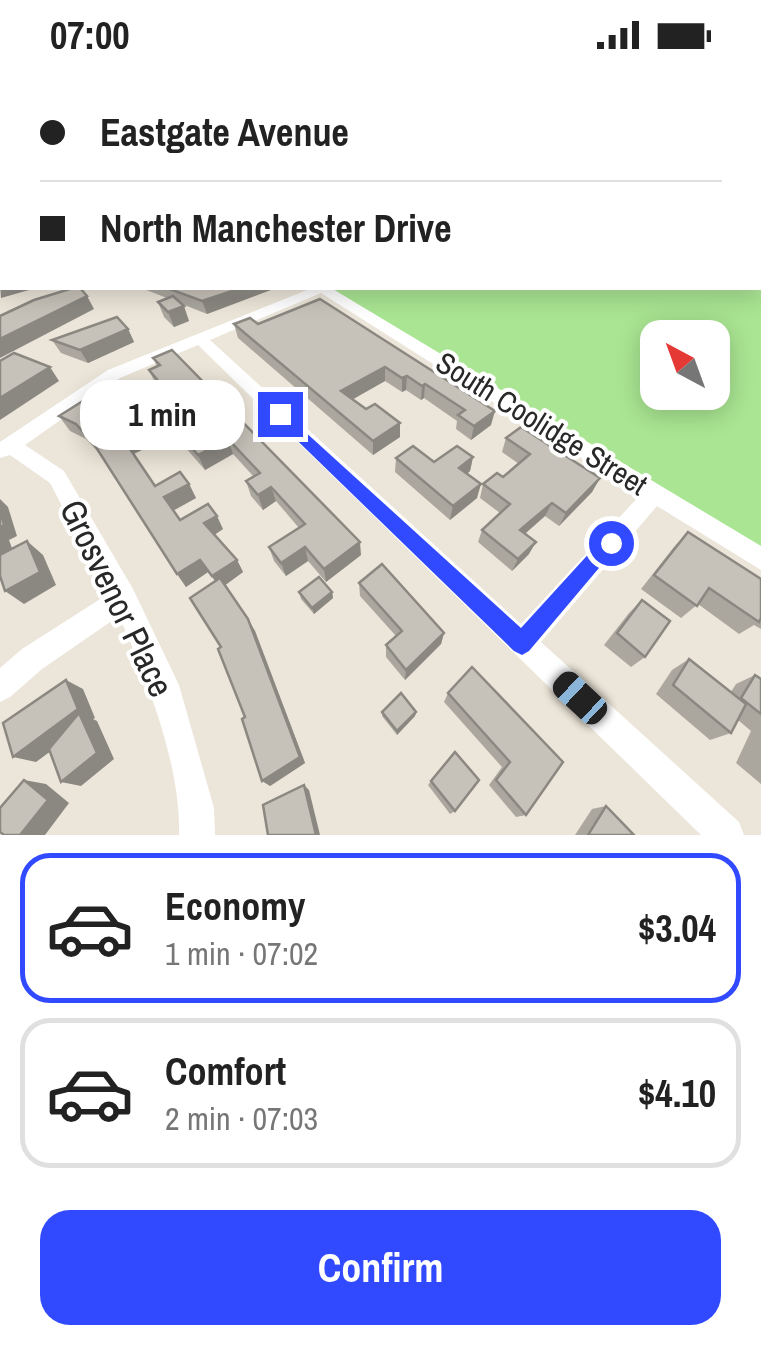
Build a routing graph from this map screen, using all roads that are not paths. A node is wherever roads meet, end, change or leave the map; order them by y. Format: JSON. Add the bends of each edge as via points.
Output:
{"nodes":[{"id":1,"x":317,"y":290,"type":"edge"},
{"id":2,"x":325,"y":290,"type":"edge"},
{"id":3,"x":199,"y":338,"type":"junction"},
{"id":4,"x":5,"y":448,"type":"edge"},
{"id":5,"x":655,"y":493,"type":"junction"},
{"id":6,"x":761,"y":559,"type":"edge"},
{"id":7,"x":124,"y":598,"type":"junction"},
{"id":8,"x":522,"y":644,"type":"junction"},
{"id":9,"x":0,"y":687,"type":"edge"},
{"id":10,"x":198,"y":835,"type":"edge"},
{"id":11,"x":726,"y":835,"type":"edge"}],
"edges":[{"from":1,"to":3,"type":"street"},
{"from":2,"to":5,"type":"street","name":"South Coolidge Street"},
{"from":3,"to":4,"type":"street","via":[[114,374]]},
{"from":3,"to":8,"type":"street"},
{"from":4,"to":7,"type":"street","name":"Grosvenor Place","via":[[57,476]]},
{"from":5,"to":6,"type":"street","name":"South Coolidge Street"},
{"from":5,"to":8,"type":"street"},
{"from":7,"to":9,"type":"street"},
{"from":7,"to":10,"type":"street","name":"Grosvenor Place","via":[[164,685]]},
{"from":8,"to":11,"type":"street"}]}
